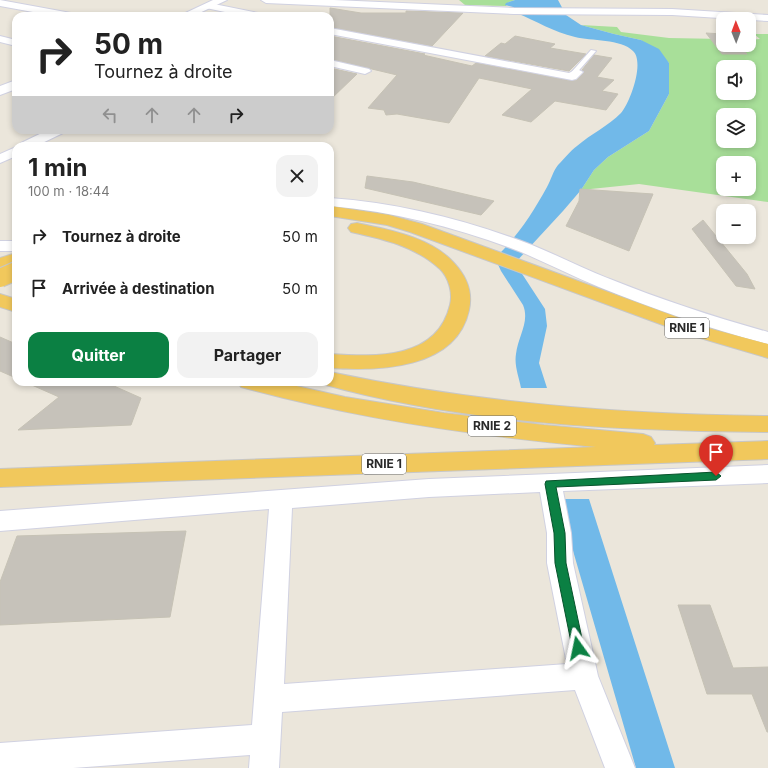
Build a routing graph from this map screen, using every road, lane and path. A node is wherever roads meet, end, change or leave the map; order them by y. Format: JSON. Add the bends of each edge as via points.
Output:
{"nodes":[{"id":1,"x":222,"y":0,"type":"edge"},
{"id":2,"x":266,"y":0,"type":"edge"},
{"id":3,"x":0,"y":3,"type":"edge"},
{"id":4,"x":209,"y":6,"type":"junction"},
{"id":5,"x":49,"y":12,"type":"edge"},
{"id":6,"x":194,"y":12,"type":"edge"},
{"id":7,"x":238,"y":12,"type":"edge"},
{"id":8,"x":768,"y":18,"type":"edge"},
{"id":9,"x":334,"y":32,"type":"edge"},
{"id":10,"x":0,"y":39,"type":"edge"},
{"id":11,"x":12,"y":42,"type":"edge"},
{"id":12,"x":593,"y":51,"type":"dead end"},
{"id":13,"x":334,"y":65,"type":"edge"},
{"id":14,"x":365,"y":71,"type":"dead end"},
{"id":15,"x":574,"y":74,"type":"joint"},
{"id":16,"x":12,"y":86,"type":"edge"},
{"id":17,"x":0,"y":91,"type":"edge"},
{"id":18,"x":50,"y":134,"type":"edge"},
{"id":19,"x":34,"y":142,"type":"edge"},
{"id":20,"x":12,"y":153,"type":"edge"},
{"id":21,"x":0,"y":159,"type":"edge"},
{"id":22,"x":334,"y":202,"type":"edge"},
{"id":23,"x":334,"y":212,"type":"edge"},
{"id":24,"x":334,"y":224,"type":"edge"},
{"id":25,"x":0,"y":246,"type":"edge"},
{"id":26,"x":12,"y":246,"type":"edge"},
{"id":27,"x":12,"y":260,"type":"edge"},
{"id":28,"x":0,"y":264,"type":"edge"},
{"id":29,"x":12,"y":273,"type":"edge"},
{"id":30,"x":0,"y":274,"type":"edge"},
{"id":31,"x":0,"y":278,"type":"edge"},
{"id":32,"x":12,"y":278,"type":"edge"},
{"id":33,"x":0,"y":300,"type":"edge"},
{"id":34,"x":12,"y":304,"type":"edge"},
{"id":35,"x":768,"y":338,"type":"edge"},
{"id":36,"x":768,"y":351,"type":"edge"},
{"id":37,"x":334,"y":362,"type":"edge"},
{"id":38,"x":334,"y":380,"type":"edge"},
{"id":39,"x":267,"y":386,"type":"edge"},
{"id":40,"x":768,"y":424,"type":"edge"},
{"id":41,"x":768,"y":450,"type":"edge"},
{"id":42,"x":737,"y":451,"type":"junction"},
{"id":43,"x":768,"y":474,"type":"edge"},
{"id":44,"x":0,"y":478,"type":"edge"},
{"id":45,"x":550,"y":484,"type":"junction"},
{"id":46,"x":281,"y":498,"type":"junction"},
{"id":47,"x":0,"y":521,"type":"edge"},
{"id":48,"x":584,"y":676,"type":"junction"},
{"id":49,"x":269,"y":700,"type":"junction"},
{"id":50,"x":266,"y":754,"type":"edge"},
{"id":51,"x":0,"y":758,"type":"edge"},
{"id":52,"x":620,"y":768,"type":"edge"}],
"edges":[{"from":1,"to":4,"type":"street"},
{"from":2,"to":8,"type":"street","via":[[514,11],[653,12]]},
{"from":3,"to":5,"type":"street"},
{"from":4,"to":6,"type":"street"},
{"from":4,"to":7,"type":"street"},
{"from":9,"to":15,"type":"street"},
{"from":10,"to":11,"type":"street"},
{"from":12,"to":15,"type":"lane"},
{"from":13,"to":14,"type":"street"},
{"from":16,"to":17,"type":"street"},
{"from":18,"to":19,"type":"street"},
{"from":20,"to":21,"type":"street"},
{"from":22,"to":35,"type":"street","via":[[437,218],[527,249],[650,301],[726,327]]},
{"from":23,"to":36,"type":"highway","number":"RNIE 1","via":[[389,220],[416,228],[697,332]]},
{"from":24,"to":37,"type":"highway","via":[[401,240],[439,257],[450,268],[459,283],[463,297],[456,322],[446,337],[436,344],[413,355],[384,361]]},
{"from":25,"to":26,"type":"street"},
{"from":27,"to":28,"type":"highway"},
{"from":29,"to":31,"type":"highway","bridge":true},
{"from":30,"to":32,"type":"highway"},
{"from":33,"to":34,"type":"highway"},
{"from":38,"to":40,"type":"highway","name":"RNIE 2","number":"RNIE 2","via":[[429,398],[565,416],[625,421]]},
{"from":39,"to":42,"type":"highway","name":"RNIE 2","number":"RNIE 2","via":[[355,406],[560,436]]},
{"from":41,"to":42,"type":"highway","number":"RNIE 1"},
{"from":42,"to":44,"type":"highway","number":"RNIE 1"},
{"from":43,"to":45,"type":"street"},
{"from":45,"to":46,"type":"street","via":[[429,488]]},
{"from":45,"to":48,"type":"street","via":[[559,533],[560,563]]},
{"from":46,"to":47,"type":"street"},
{"from":46,"to":49,"type":"street"},
{"from":48,"to":49,"type":"street"},
{"from":48,"to":52,"type":"street"},
{"from":49,"to":50,"type":"street"},
{"from":50,"to":51,"type":"street"}]}
